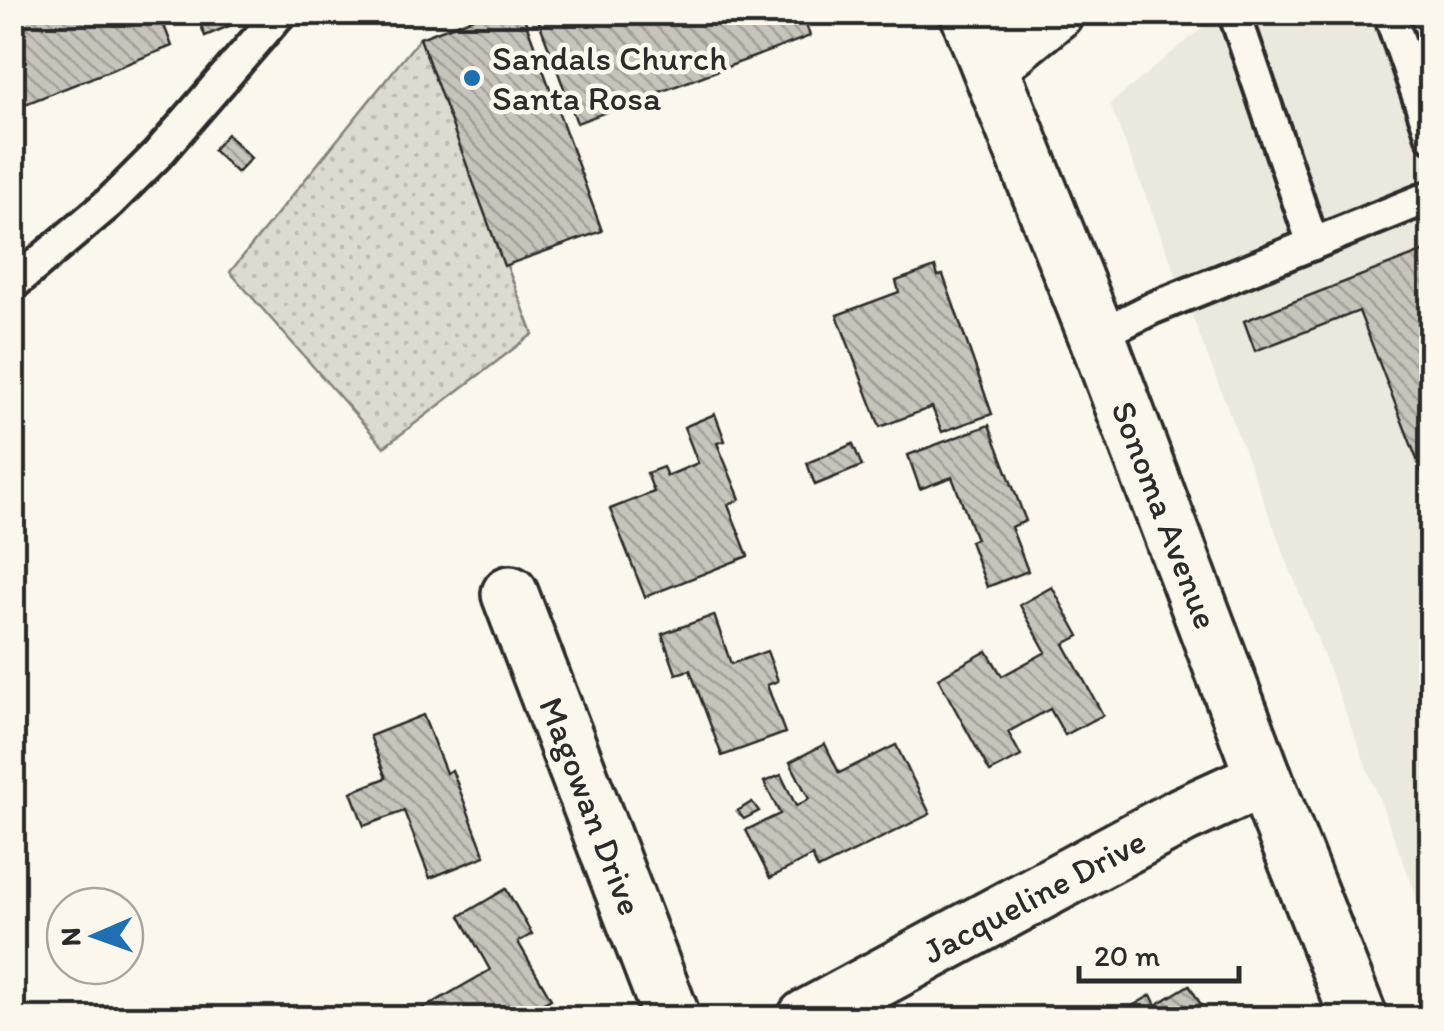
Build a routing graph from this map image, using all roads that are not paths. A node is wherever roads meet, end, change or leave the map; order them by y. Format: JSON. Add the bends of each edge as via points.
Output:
{"nodes":[{"id":1,"x":282,"y":12,"type":"edge"},
{"id":2,"x":968,"y":12,"type":"edge"},
{"id":3,"x":1054,"y":12,"type":"edge"},
{"id":4,"x":1234,"y":12,"type":"edge"},
{"id":5,"x":1390,"y":12,"type":"edge"},
{"id":6,"x":990,"y":65,"type":"junction"},
{"id":7,"x":1432,"y":136,"type":"edge"},
{"id":8,"x":1432,"y":196,"type":"edge"},
{"id":9,"x":1313,"y":244,"type":"junction"},
{"id":10,"x":12,"y":285,"type":"edge"},
{"id":11,"x":1097,"y":336,"type":"junction"},
{"id":12,"x":510,"y":594,"type":"dead end"},
{"id":13,"x":1264,"y":778,"type":"junction"},
{"id":14,"x":672,"y":1018,"type":"edge"},
{"id":15,"x":806,"y":1018,"type":"edge"},
{"id":16,"x":1359,"y":1018,"type":"edge"}],
"edges":[{"from":1,"to":10,"type":"lane","via":[[157,156]]},
{"from":2,"to":6,"type":"street","name":"Sonoma Avenue"},
{"from":3,"to":6,"type":"street"},
{"from":4,"to":9,"type":"lane"},
{"from":5,"to":7,"type":"lane"},
{"from":6,"to":11,"type":"street","name":"Sonoma Avenue"},
{"from":8,"to":9,"type":"lane"},
{"from":9,"to":11,"type":"lane"},
{"from":11,"to":13,"type":"street","name":"Sonoma Avenue"},
{"from":12,"to":14,"type":"street","name":"Magowan Drive"},
{"from":13,"to":15,"type":"street","name":"Jacqueline Drive"},
{"from":13,"to":16,"type":"street","name":"Sonoma Avenue"}]}
